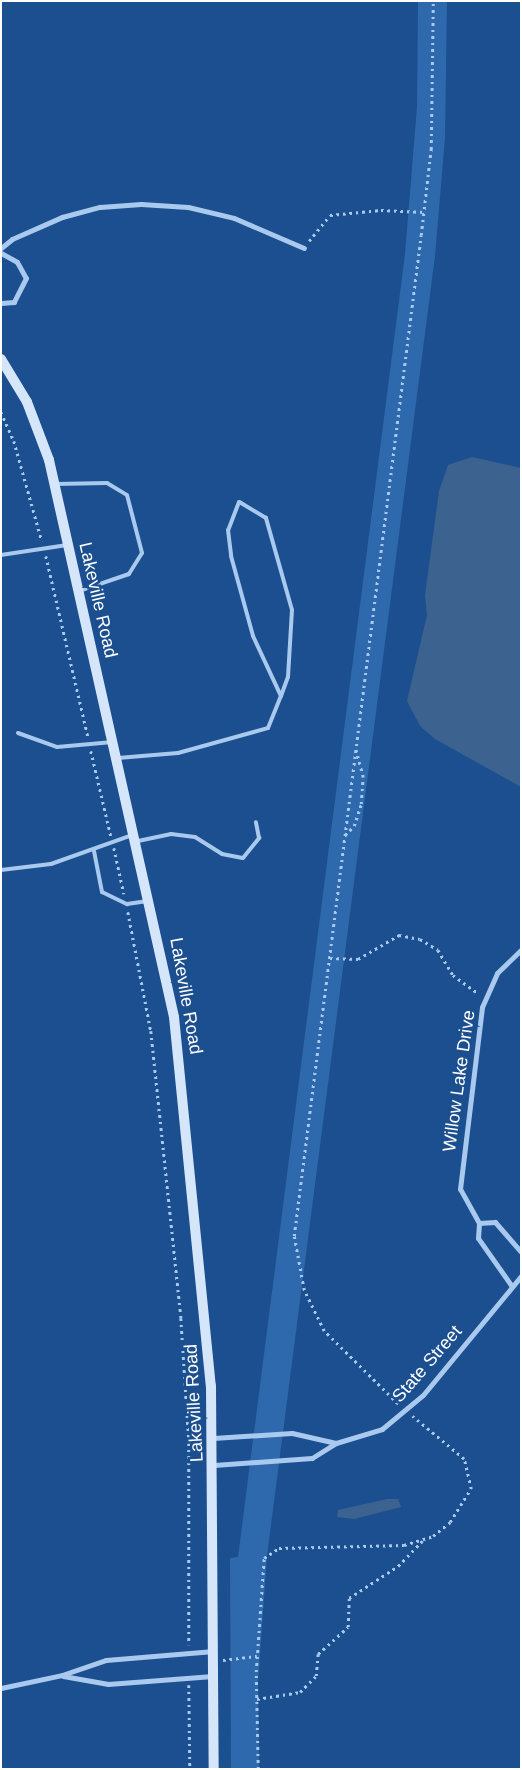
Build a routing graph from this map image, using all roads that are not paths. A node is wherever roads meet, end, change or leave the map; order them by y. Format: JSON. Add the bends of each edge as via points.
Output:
{"nodes":[{"id":1,"x":1,"y":248,"type":"edge"},
{"id":2,"x":304,"y":248,"type":"road end"},
{"id":3,"x":1,"y":253,"type":"edge"},
{"id":4,"x":1,"y":303,"type":"edge"},
{"id":5,"x":1,"y":359,"type":"edge"},
{"id":6,"x":55,"y":484,"type":"junction"},
{"id":7,"x":69,"y":545,"type":"junction"},
{"id":8,"x":1,"y":555,"type":"edge"},
{"id":9,"x":79,"y":591,"type":"junction"},
{"id":10,"x":281,"y":696,"type":"junction"},
{"id":11,"x":18,"y":733,"type":"dead end"},
{"id":12,"x":115,"y":742,"type":"junction"},
{"id":13,"x":118,"y":758,"type":"junction"},
{"id":14,"x":256,"y":822,"type":"dead end"},
{"id":15,"x":137,"y":837,"type":"junction"},
{"id":16,"x":94,"y":851,"type":"junction"},
{"id":17,"x":1,"y":870,"type":"edge"},
{"id":18,"x":151,"y":900,"type":"junction"},
{"id":19,"x":521,"y":950,"type":"edge"},
{"id":20,"x":479,"y":1223,"type":"junction"},
{"id":21,"x":521,"y":1252,"type":"edge"},
{"id":22,"x":521,"y":1276,"type":"edge"},
{"id":23,"x":511,"y":1285,"type":"junction"},
{"id":24,"x":213,"y":1438,"type":"junction"},
{"id":25,"x":336,"y":1443,"type":"junction"},
{"id":26,"x":214,"y":1465,"type":"junction"},
{"id":27,"x":214,"y":1656,"type":"junction"},
{"id":28,"x":62,"y":1676,"type":"junction"},
{"id":29,"x":214,"y":1676,"type":"junction"},
{"id":30,"x":1,"y":1688,"type":"edge"},
{"id":31,"x":214,"y":1769,"type":"edge"}],
"edges":[{"from":1,"to":2,"type":"street","via":[[12,239],[62,218],[100,208],[141,204],[218,213]]},
{"from":3,"to":4,"type":"street","via":[[17,262],[26,278],[14,302]]},
{"from":5,"to":6,"type":"main road","name":"Lakeville Road","via":[[31,409]]},
{"from":6,"to":7,"type":"main road","name":"Lakeville Road"},
{"from":6,"to":9,"type":"lane","via":[[107,483],[127,495],[142,553],[129,574]]},
{"from":7,"to":8,"type":"lane"},
{"from":7,"to":9,"type":"main road","name":"Lakeville Road"},
{"from":9,"to":12,"type":"main road","name":"Lakeville Road"},
{"from":10,"to":10,"type":"lane","via":[[288,678],[292,610],[266,518],[238,502],[228,530],[231,556],[252,636]]},
{"from":10,"to":13,"type":"lane","via":[[268,728],[178,753]]},
{"from":11,"to":12,"type":"lane","via":[[57,747],[90,747]]},
{"from":12,"to":13,"type":"main road","name":"Lakeville Road"},
{"from":13,"to":15,"type":"main road","name":"Lakeville Road"},
{"from":14,"to":15,"type":"lane","via":[[259,838],[243,858],[222,854],[194,836]]},
{"from":15,"to":16,"type":"lane"},
{"from":15,"to":18,"type":"main road","name":"Lakeville Road"},
{"from":16,"to":17,"type":"lane","via":[[51,864]]},
{"from":16,"to":18,"type":"lane","via":[[102,892],[127,904]]},
{"from":18,"to":24,"type":"main road","name":"Lakeville Road","via":[[184,1091]]},
{"from":19,"to":20,"type":"street","name":"Willow Lake Drive","via":[[498,974],[486,998],[472,1070],[460,1189]]},
{"from":20,"to":21,"type":"street","via":[[495,1222]]},
{"from":20,"to":23,"type":"street","name":"Willow Lake Drive","via":[[478,1238]]},
{"from":22,"to":23,"type":"street","name":"State Street"},
{"from":23,"to":25,"type":"street","name":"State Street","via":[[406,1411],[382,1429]]},
{"from":24,"to":25,"type":"street","name":"State Street","via":[[292,1433]]},
{"from":24,"to":26,"type":"main road","name":"Lakeville Road"},
{"from":25,"to":26,"type":"street","name":"State Street","via":[[312,1458]]},
{"from":26,"to":27,"type":"main road","name":"Lakeville Road"},
{"from":27,"to":28,"type":"street","via":[[188,1653],[106,1660]]},
{"from":27,"to":29,"type":"main road","name":"Lakeville Road"},
{"from":28,"to":29,"type":"street","via":[[108,1684]]},
{"from":28,"to":30,"type":"street"},
{"from":29,"to":31,"type":"main road","name":"Lakeville Road"}]}
